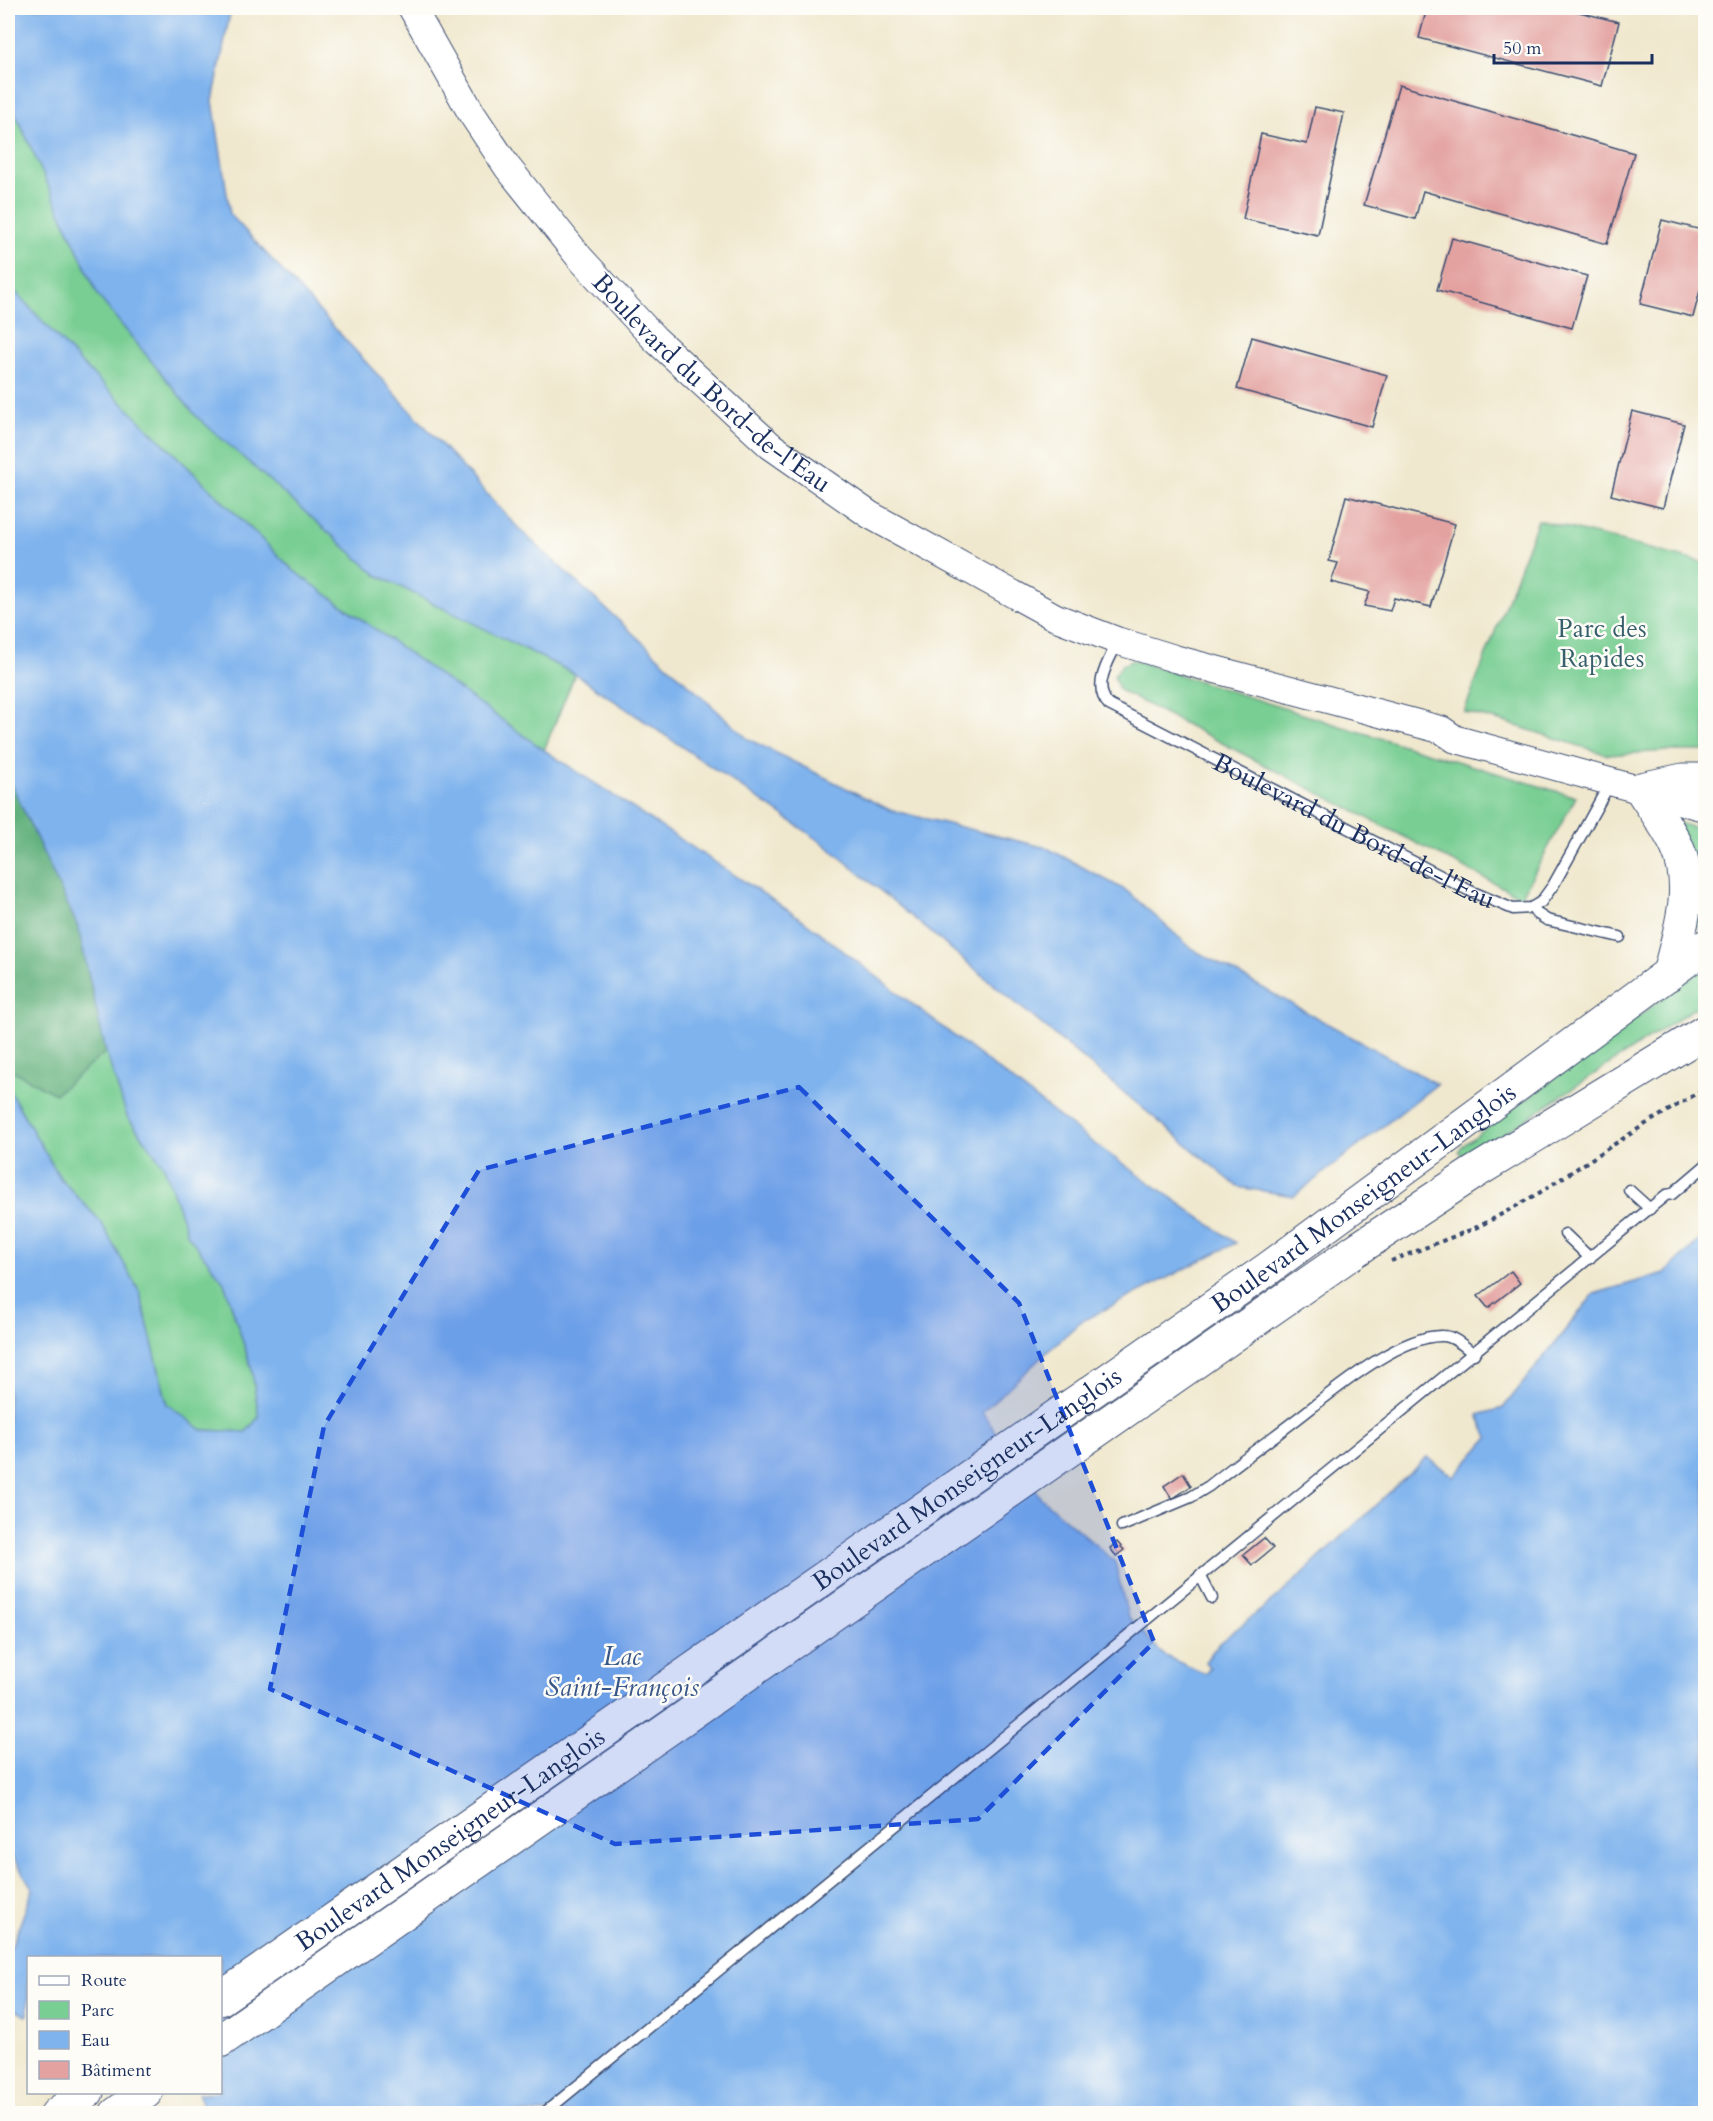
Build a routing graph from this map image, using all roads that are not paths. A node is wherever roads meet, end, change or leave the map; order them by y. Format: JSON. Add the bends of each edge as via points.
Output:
{"nodes":[{"id":1,"x":412,"y":8,"type":"edge"},
{"id":2,"x":1118,"y":641,"type":"junction"},
{"id":3,"x":1706,"y":780,"type":"edge"},
{"id":4,"x":1626,"y":785,"type":"junction"},
{"id":5,"x":1706,"y":808,"type":"edge"},
{"id":6,"x":1533,"y":907,"type":"junction"},
{"id":7,"x":1620,"y":937,"type":"dead end"},
{"id":8,"x":1706,"y":946,"type":"edge"},
{"id":9,"x":1669,"y":974,"type":"junction"},
{"id":10,"x":1706,"y":1031,"type":"edge"},
{"id":11,"x":1706,"y":1165,"type":"edge"},
{"id":12,"x":1629,"y":1190,"type":"dead end"},
{"id":13,"x":1650,"y":1209,"type":"junction"},
{"id":14,"x":1565,"y":1234,"type":"dead end"},
{"id":15,"x":1590,"y":1258,"type":"junction"},
{"id":16,"x":1474,"y":1354,"type":"junction"},
{"id":17,"x":1122,"y":1526,"type":"dead end"},
{"id":18,"x":1200,"y":1575,"type":"junction"},
{"id":19,"x":1212,"y":1598,"type":"dead end"},
{"id":20,"x":222,"y":1998,"type":"edge"},
{"id":21,"x":222,"y":2040,"type":"edge"},
{"id":22,"x":84,"y":2094,"type":"edge"},
{"id":23,"x":143,"y":2094,"type":"edge"},
{"id":24,"x":57,"y":2114,"type":"edge"},
{"id":25,"x":116,"y":2114,"type":"edge"},
{"id":26,"x":543,"y":2114,"type":"edge"}],
"edges":[{"from":1,"to":2,"type":"street","name":"Boulevard du Bord-de-l'Eau","via":[[472,114],[508,168],[580,258],[655,339],[771,446],[880,520],[1055,617]]},
{"from":2,"to":4,"type":"street","name":"Boulevard du Bord-de-l'Eau"},
{"from":2,"to":6,"type":"lane","name":"Boulevard du Bord-de-l'Eau","via":[[1101,682],[1101,692],[1109,705],[1468,890],[1514,909]]},
{"from":3,"to":4,"type":"highway"},
{"from":4,"to":5,"type":"street","name":"Boulevard du Bord-de-l'Eau"},
{"from":4,"to":6,"type":"lane","name":"Boulevard du Bord-de-l'Eau"},
{"from":4,"to":9,"type":"highway","via":[[1678,849],[1686,880],[1684,914]]},
{"from":6,"to":7,"type":"lane","via":[[1547,920]]},
{"from":8,"to":9,"type":"highway","name":"Boulevard Monseigneur-Langlois"},
{"from":9,"to":20,"type":"highway","name":"Boulevard Monseigneur-Langlois","via":[[1269,1268]]},
{"from":10,"to":21,"type":"highway","name":"Boulevard Monseigneur-Langlois","via":[[1388,1228]]},
{"from":11,"to":13,"type":"lane"},
{"from":12,"to":13,"type":"lane"},
{"from":13,"to":15,"type":"lane"},
{"from":14,"to":15,"type":"lane"},
{"from":15,"to":16,"type":"lane"},
{"from":16,"to":17,"type":"lane","via":[[1444,1335],[1408,1344],[1349,1379],[1209,1486]]},
{"from":16,"to":18,"type":"lane"},
{"from":18,"to":19,"type":"lane"},
{"from":18,"to":26,"type":"lane"},
{"from":22,"to":24,"type":"highway"},
{"from":23,"to":25,"type":"highway"}]}
